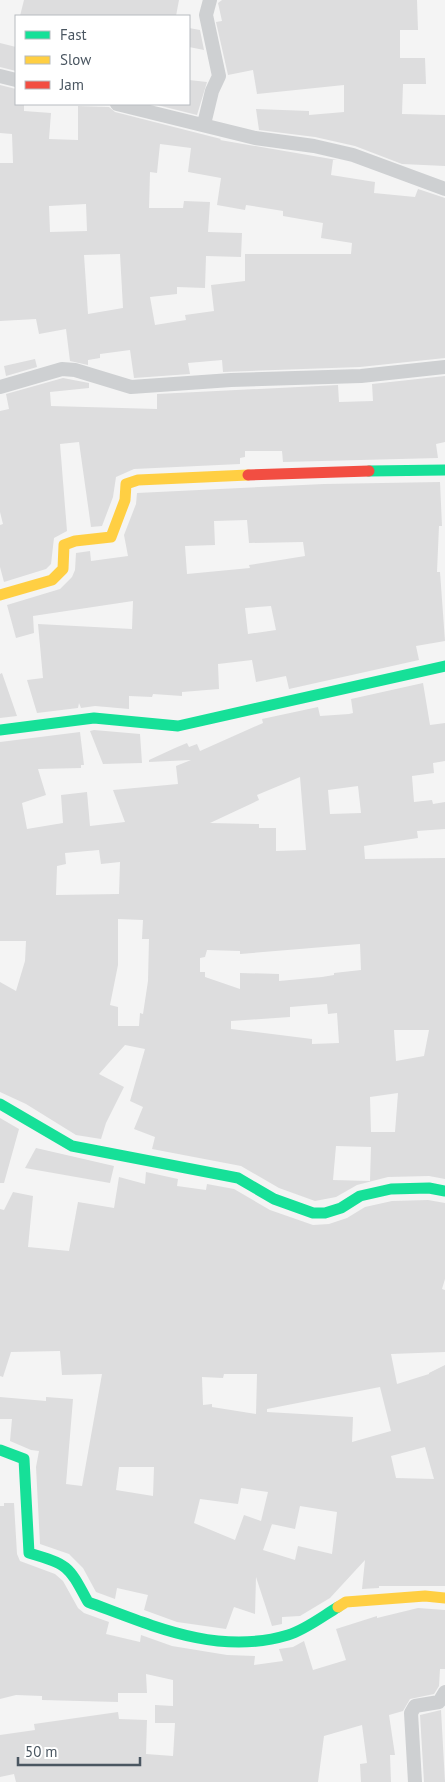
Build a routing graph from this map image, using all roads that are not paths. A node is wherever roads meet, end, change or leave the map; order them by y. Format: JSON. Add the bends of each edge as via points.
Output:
{"nodes":[{"id":1,"x":210,"y":0,"type":"edge"},
{"id":2,"x":0,"y":76,"type":"edge"},
{"id":3,"x":15,"y":80,"type":"edge"},
{"id":4,"x":121,"y":105,"type":"edge"},
{"id":5,"x":204,"y":124,"type":"junction"},
{"id":6,"x":445,"y":189,"type":"edge"},
{"id":7,"x":445,"y":367,"type":"edge"},
{"id":8,"x":0,"y":387,"type":"edge"},
{"id":9,"x":445,"y":470,"type":"edge"},
{"id":10,"x":0,"y":595,"type":"edge"},
{"id":11,"x":445,"y":666,"type":"edge"},
{"id":12,"x":0,"y":730,"type":"edge"},
{"id":13,"x":0,"y":1104,"type":"edge"},
{"id":14,"x":445,"y":1192,"type":"edge"},
{"id":15,"x":0,"y":1450,"type":"edge"},
{"id":16,"x":445,"y":1598,"type":"edge"},
{"id":17,"x":445,"y":1692,"type":"edge"},
{"id":18,"x":415,"y":1782,"type":"edge"}],
"edges":[{"from":1,"to":5,"type":"street","via":[[206,15],[219,76]]},
{"from":2,"to":3,"type":"street"},
{"from":4,"to":5,"type":"street"},
{"from":5,"to":6,"type":"street","via":[[255,138],[353,155]]},
{"from":7,"to":8,"type":"street","via":[[361,376],[131,386],[62,369]]},
{"from":9,"to":10,"type":"street","via":[[138,480],[126,484],[125,500],[111,537],[64,545],[63,569],[52,580]]},
{"from":11,"to":12,"type":"street","via":[[178,726],[94,718]]},
{"from":13,"to":14,"type":"street","via":[[72,1146],[238,1178],[274,1199],[313,1213],[341,1208],[360,1196],[391,1189],[429,1188]]},
{"from":15,"to":16,"type":"street","via":[[24,1458],[29,1553],[61,1563],[74,1574],[88,1602],[174,1634],[244,1644],[290,1635],[346,1602],[425,1596]]},
{"from":17,"to":18,"type":"street","via":[[439,1702],[415,1706],[412,1713]]}]}
